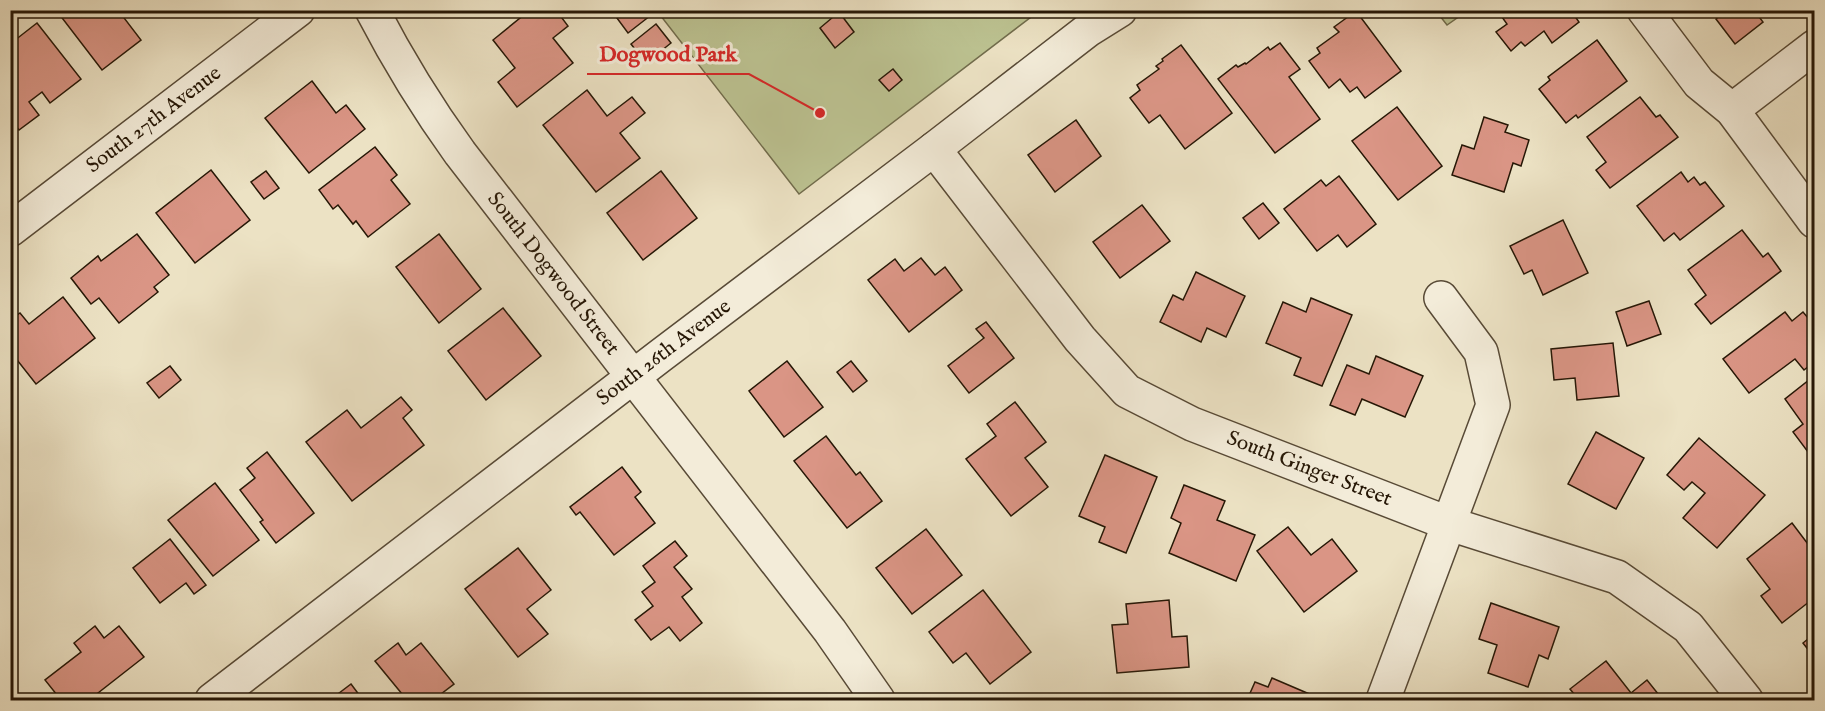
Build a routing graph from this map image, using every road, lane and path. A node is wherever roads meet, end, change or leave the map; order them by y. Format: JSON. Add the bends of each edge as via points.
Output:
{"nodes":[{"id":1,"x":297,"y":10,"type":"edge"},
{"id":2,"x":372,"y":10,"type":"edge"},
{"id":3,"x":1120,"y":10,"type":"edge"},
{"id":4,"x":1644,"y":10,"type":"edge"},
{"id":5,"x":1815,"y":47,"type":"edge"},
{"id":6,"x":1732,"y":110,"type":"junction"},
{"id":7,"x":934,"y":149,"type":"junction"},
{"id":8,"x":1815,"y":221,"type":"edge"},
{"id":9,"x":10,"y":230,"type":"edge"},
{"id":10,"x":1441,"y":298,"type":"dead end"},
{"id":11,"x":633,"y":376,"type":"junction"},
{"id":12,"x":1450,"y":524,"type":"junction"},
{"id":13,"x":212,"y":700,"type":"edge"},
{"id":14,"x":878,"y":700,"type":"edge"},
{"id":15,"x":1383,"y":700,"type":"edge"},
{"id":16,"x":1746,"y":700,"type":"edge"}],
"edges":[{"from":1,"to":9,"type":"street","name":"South 27th Avenue"},
{"from":2,"to":11,"type":"street","name":"South Dogwood Street","via":[[399,62],[460,153]]},
{"from":3,"to":7,"type":"street","name":"South 26th Avenue","via":[[1088,30]]},
{"from":4,"to":6,"type":"street","via":[[1699,83]]},
{"from":5,"to":6,"type":"street"},
{"from":6,"to":8,"type":"street"},
{"from":7,"to":11,"type":"street","name":"South 26th Avenue"},
{"from":7,"to":12,"type":"street","name":"South Ginger Street","via":[[1080,339],[1127,391],[1192,424]]},
{"from":10,"to":12,"type":"street","via":[[1481,352],[1493,405]]},
{"from":11,"to":13,"type":"street","name":"South 26th Avenue"},
{"from":11,"to":14,"type":"street","name":"South Dogwood Street","via":[[830,631]]},
{"from":12,"to":15,"type":"street"},
{"from":12,"to":16,"type":"street","name":"South Ginger Street","via":[[1617,577],[1688,627]]}]}
